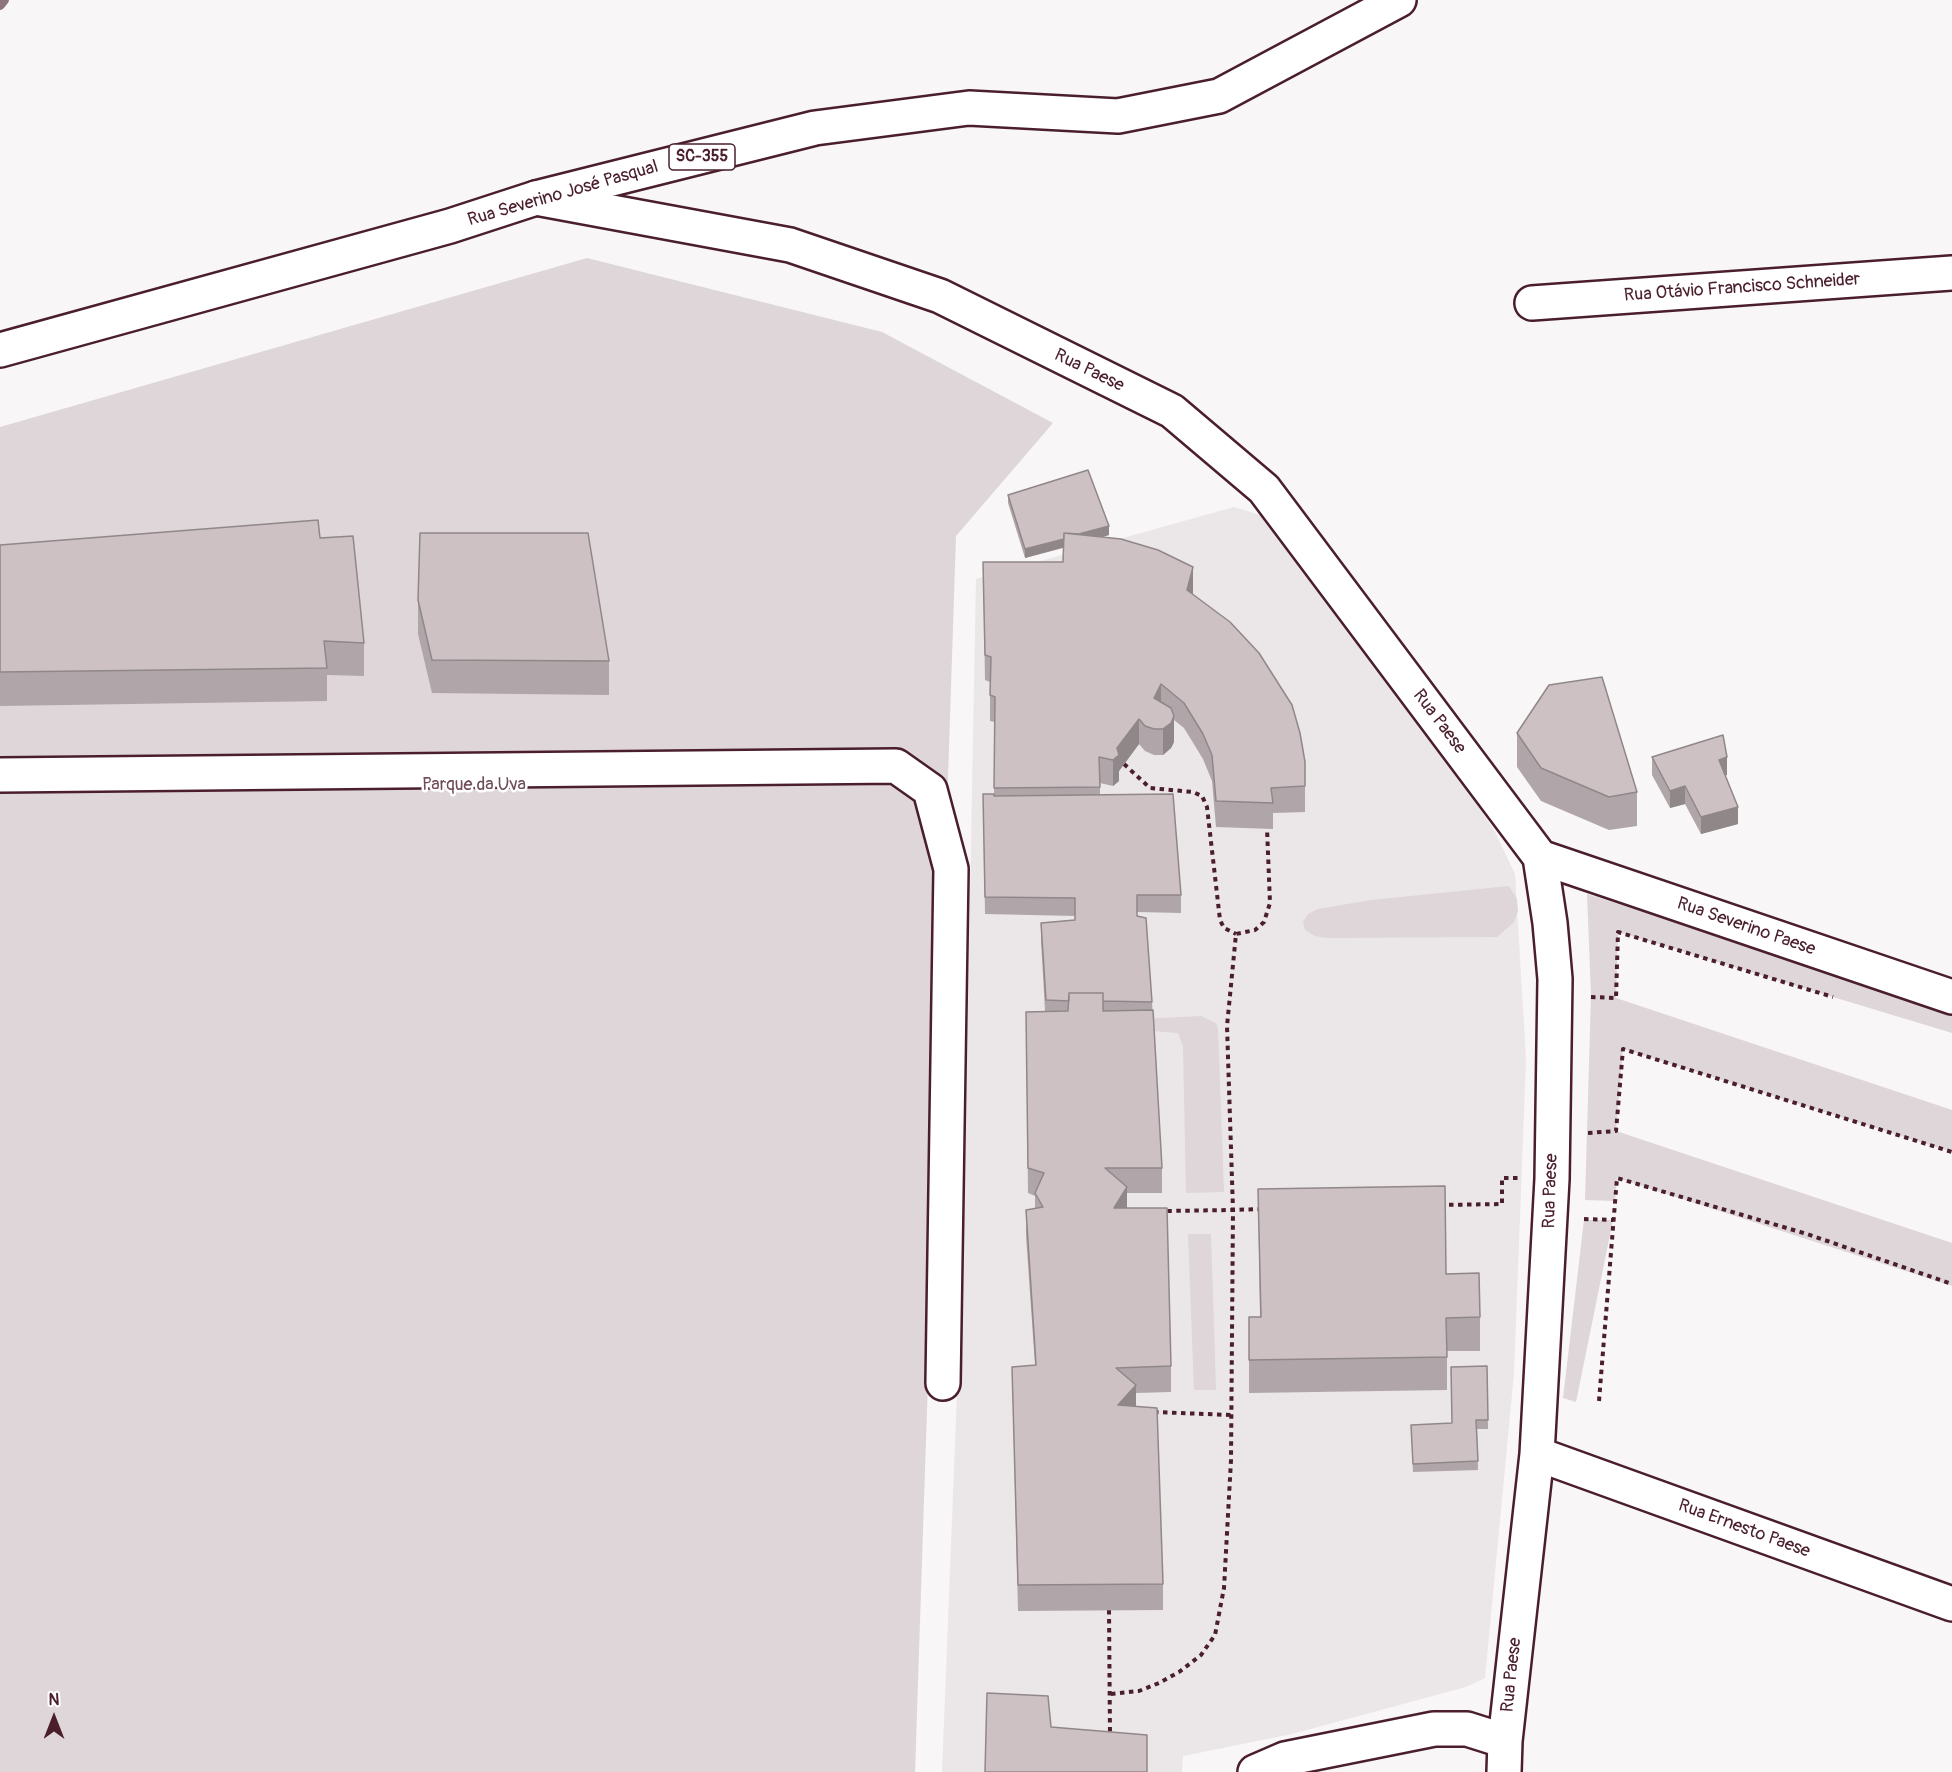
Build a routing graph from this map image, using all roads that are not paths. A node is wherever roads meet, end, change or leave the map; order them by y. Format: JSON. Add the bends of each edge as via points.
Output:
{"nodes":[{"id":1,"x":1399,"y":0,"type":"edge"},
{"id":2,"x":536,"y":198,"type":"junction"},
{"id":3,"x":1952,"y":273,"type":"edge"},
{"id":4,"x":1532,"y":303,"type":"dead end"},
{"id":5,"x":0,"y":350,"type":"edge"},
{"id":6,"x":0,"y":775,"type":"edge"},
{"id":7,"x":1540,"y":857,"type":"junction"},
{"id":8,"x":1952,"y":997,"type":"edge"},
{"id":9,"x":943,"y":1383,"type":"dead end"},
{"id":10,"x":1537,"y":1454,"type":"junction"},
{"id":11,"x":1952,"y":1604,"type":"edge"},
{"id":12,"x":1505,"y":1756,"type":"edge"},
{"id":13,"x":1255,"y":1772,"type":"edge"}],
"edges":[{"from":1,"to":2,"type":"street","name":"Rua Severino José Pasqual","number":"SC-355","via":[[1219,96],[1118,116],[969,108],[815,128]]},
{"from":2,"to":5,"type":"street","name":"Rua Severino José Pasqual","number":"SC-355","via":[[438,230]]},
{"from":2,"to":7,"type":"street","name":"Rua Paese","via":[[801,249],[940,296],[1172,411],[1264,489]]},
{"from":3,"to":4,"type":"street","name":"Rua Otávio Francisco Schneider"},
{"from":6,"to":9,"type":"street","via":[[896,766],[930,790],[951,869]]},
{"from":7,"to":8,"type":"street","name":"Rua Severino Paese"},
{"from":7,"to":10,"type":"street","name":"Rua Paese","via":[[1554,968],[1555,1061]]},
{"from":10,"to":11,"type":"street","name":"Rua Ernesto Paese"},
{"from":10,"to":12,"type":"street","name":"Rua Paese"},
{"from":12,"to":13,"type":"street","via":[[1467,1729],[1434,1730],[1285,1759]]}]}
